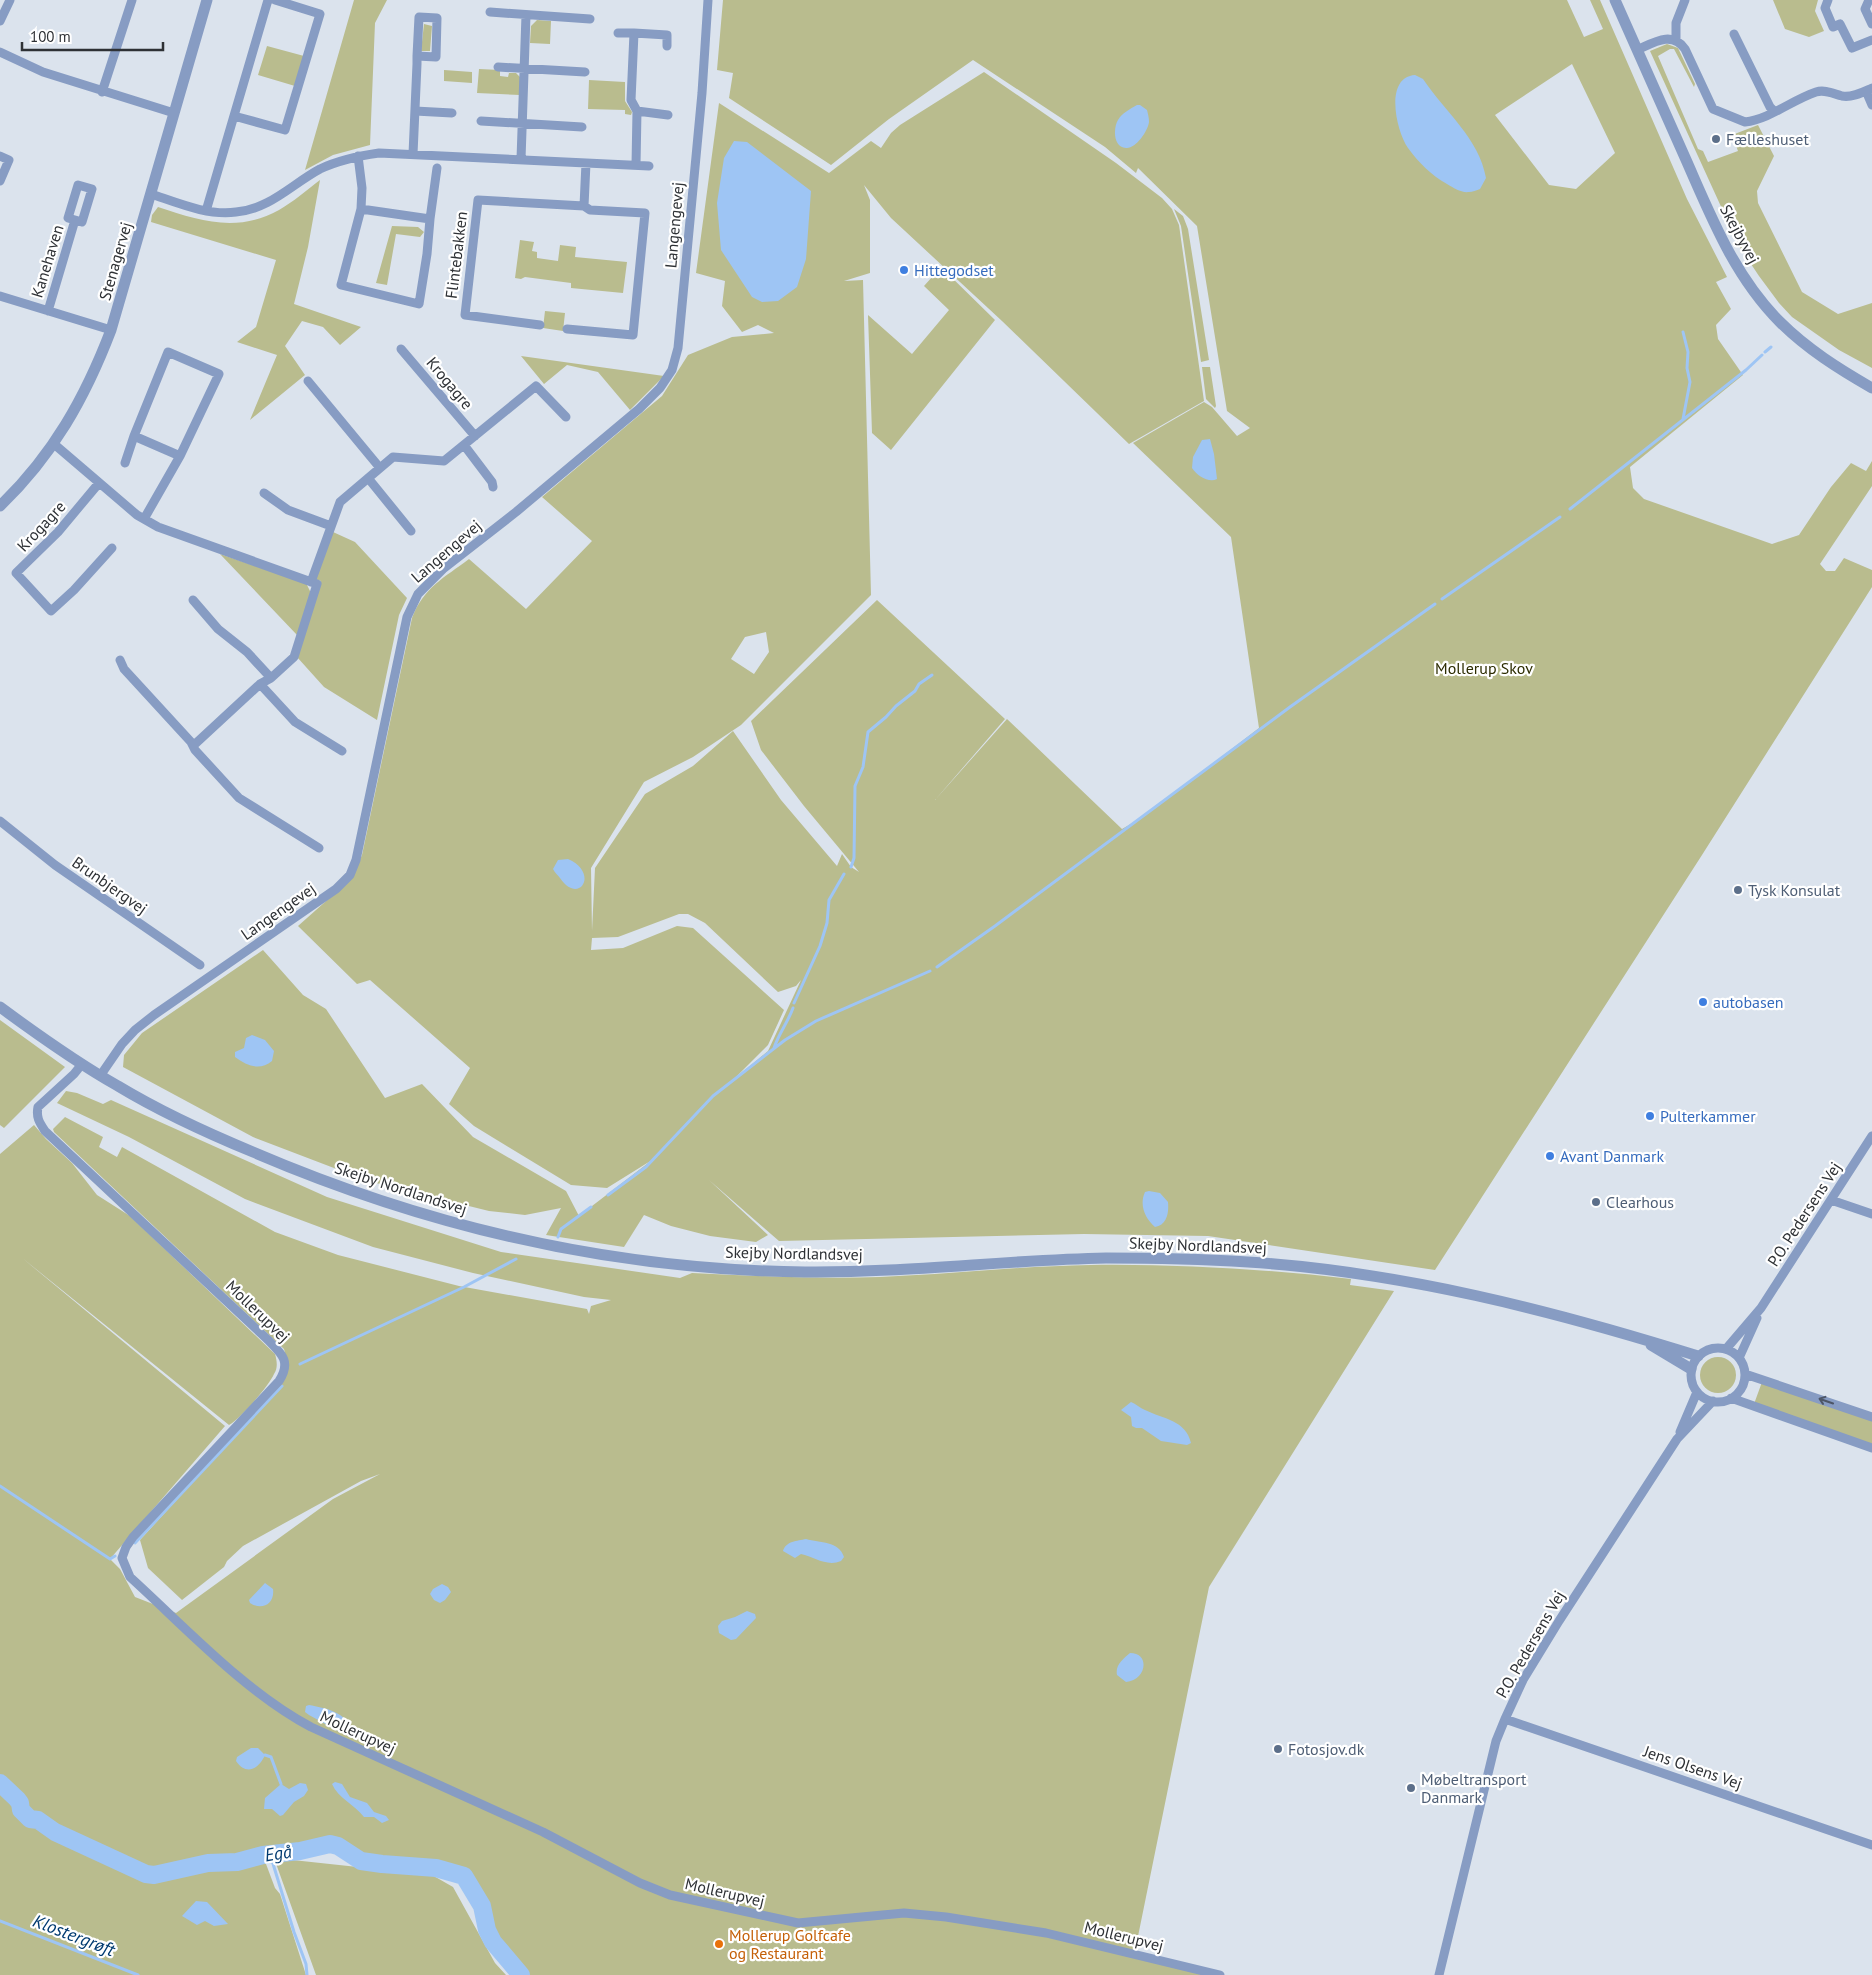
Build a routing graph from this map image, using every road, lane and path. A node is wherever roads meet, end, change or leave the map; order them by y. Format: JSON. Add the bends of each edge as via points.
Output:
{"nodes":[{"id":1,"x":10,"y":0,"type":"edge"},
{"id":2,"x":132,"y":0,"type":"edge"},
{"id":3,"x":207,"y":0,"type":"edge"},
{"id":4,"x":268,"y":0,"type":"edge"},
{"id":5,"x":275,"y":0,"type":"edge"},
{"id":6,"x":708,"y":0,"type":"edge"},
{"id":7,"x":1614,"y":0,"type":"edge"},
{"id":8,"x":1685,"y":0,"type":"edge"},
{"id":9,"x":1828,"y":0,"type":"edge"},
{"id":10,"x":1868,"y":0,"type":"edge"},
{"id":11,"x":490,"y":12,"type":"dead end"},
{"id":12,"x":526,"y":15,"type":"junction"},
{"id":13,"x":590,"y":19,"type":"dead end"},
{"id":14,"x":0,"y":22,"type":"edge"},
{"id":15,"x":1872,"y":24,"type":"edge"},
{"id":16,"x":618,"y":33,"type":"dead end"},
{"id":17,"x":634,"y":33,"type":"junction"},
{"id":18,"x":1734,"y":34,"type":"dead end"},
{"id":19,"x":1676,"y":40,"type":"junction"},
{"id":20,"x":1872,"y":40,"type":"edge"},
{"id":21,"x":667,"y":46,"type":"dead end"},
{"id":22,"x":1637,"y":50,"type":"junction"},
{"id":23,"x":0,"y":52,"type":"edge"},
{"id":24,"x":417,"y":56,"type":"junction"},
{"id":25,"x":498,"y":68,"type":"dead end"},
{"id":26,"x":525,"y":69,"type":"junction"},
{"id":27,"x":585,"y":72,"type":"dead end"},
{"id":28,"x":1869,"y":90,"type":"edge"},
{"id":29,"x":102,"y":92,"type":"junction"},
{"id":30,"x":1872,"y":106,"type":"edge"},
{"id":31,"x":415,"y":110,"type":"junction"},
{"id":32,"x":637,"y":111,"type":"junction"},
{"id":33,"x":1774,"y":111,"type":"junction"},
{"id":34,"x":174,"y":113,"type":"junction"},
{"id":35,"x":452,"y":113,"type":"dead end"},
{"id":36,"x":668,"y":115,"type":"dead end"},
{"id":37,"x":234,"y":116,"type":"junction"},
{"id":38,"x":481,"y":122,"type":"dead end"},
{"id":39,"x":523,"y":124,"type":"junction"},
{"id":40,"x":582,"y":128,"type":"dead end"},
{"id":41,"x":413,"y":154,"type":"junction"},
{"id":42,"x":0,"y":156,"type":"edge"},
{"id":43,"x":358,"y":156,"type":"junction"},
{"id":44,"x":521,"y":160,"type":"junction"},
{"id":45,"x":586,"y":163,"type":"junction"},
{"id":46,"x":636,"y":165,"type":"junction"},
{"id":47,"x":650,"y":166,"type":"dead end"},
{"id":48,"x":437,"y":168,"type":"dead end"},
{"id":49,"x":0,"y":181,"type":"edge"},
{"id":50,"x":151,"y":194,"type":"junction"},
{"id":51,"x":584,"y":206,"type":"junction"},
{"id":52,"x":361,"y":209,"type":"junction"},
{"id":53,"x":206,"y":210,"type":"junction"},
{"id":54,"x":430,"y":219,"type":"junction"},
{"id":55,"x":75,"y":220,"type":"dead end"},
{"id":56,"x":0,"y":296,"type":"edge"},
{"id":57,"x":48,"y":311,"type":"junction"},
{"id":58,"x":540,"y":325,"type":"dead end"},
{"id":59,"x":567,"y":329,"type":"dead end"},
{"id":60,"x":111,"y":330,"type":"junction"},
{"id":61,"x":401,"y":349,"type":"dead end"},
{"id":62,"x":308,"y":381,"type":"dead end"},
{"id":63,"x":1872,"y":388,"type":"edge"},
{"id":64,"x":566,"y":417,"type":"dead end"},
{"id":65,"x":134,"y":436,"type":"junction"},
{"id":66,"x":475,"y":436,"type":"junction"},
{"id":67,"x":54,"y":444,"type":"junction"},
{"id":68,"x":464,"y":445,"type":"junction"},
{"id":69,"x":180,"y":456,"type":"junction"},
{"id":70,"x":125,"y":464,"type":"dead end"},
{"id":71,"x":380,"y":468,"type":"junction"},
{"id":72,"x":368,"y":478,"type":"junction"},
{"id":73,"x":99,"y":483,"type":"junction"},
{"id":74,"x":493,"y":486,"type":"dead end"},
{"id":75,"x":264,"y":493,"type":"dead end"},
{"id":76,"x":0,"y":506,"type":"edge"},
{"id":77,"x":144,"y":519,"type":"junction"},
{"id":78,"x":331,"y":526,"type":"junction"},
{"id":79,"x":411,"y":531,"type":"dead end"},
{"id":80,"x":112,"y":548,"type":"dead end"},
{"id":81,"x":311,"y":582,"type":"junction"},
{"id":82,"x":193,"y":600,"type":"dead end"},
{"id":83,"x":120,"y":660,"type":"dead end"},
{"id":84,"x":271,"y":678,"type":"junction"},
{"id":85,"x":260,"y":684,"type":"junction"},
{"id":86,"x":194,"y":745,"type":"junction"},
{"id":87,"x":342,"y":752,"type":"dead end"},
{"id":88,"x":2,"y":826,"type":"edge"},
{"id":89,"x":319,"y":848,"type":"dead end"},
{"id":90,"x":200,"y":965,"type":"dead end"},
{"id":91,"x":0,"y":1007,"type":"edge"},
{"id":92,"x":82,"y":1064,"type":"junction"},
{"id":93,"x":100,"y":1076,"type":"junction"},
{"id":94,"x":1872,"y":1136,"type":"edge"},
{"id":95,"x":1831,"y":1200,"type":"junction"},
{"id":96,"x":1872,"y":1214,"type":"edge"},
{"id":97,"x":1761,"y":1308,"type":"junction"},
{"id":98,"x":1634,"y":1336,"type":"junction"},
{"id":99,"x":1726,"y":1349,"type":"junction"},
{"id":100,"x":1698,"y":1356,"type":"junction"},
{"id":101,"x":1739,"y":1358,"type":"junction"},
{"id":102,"x":1691,"y":1369,"type":"junction"},
{"id":103,"x":1745,"y":1374,"type":"junction"},
{"id":104,"x":1697,"y":1392,"type":"junction"},
{"id":105,"x":1731,"y":1398,"type":"junction"},
{"id":106,"x":1713,"y":1401,"type":"junction"},
{"id":107,"x":1872,"y":1417,"type":"edge"},
{"id":108,"x":1677,"y":1439,"type":"junction"},
{"id":109,"x":1872,"y":1448,"type":"edge"},
{"id":110,"x":1505,"y":1719,"type":"junction"},
{"id":111,"x":1872,"y":1845,"type":"edge"},
{"id":112,"x":1220,"y":1975,"type":"edge"},
{"id":113,"x":1439,"y":1975,"type":"edge"}],
"edges":[{"from":1,"to":14,"type":"street"},
{"from":2,"to":29,"type":"street"},
{"from":3,"to":34,"type":"street","name":"Stenagervej"},
{"from":4,"to":37,"type":"street"},
{"from":5,"to":37,"type":"street","via":[[320,14],[285,130]]},
{"from":6,"to":93,"type":"street","name":"Langengevej","via":[[678,348],[668,378],[638,409],[443,569],[418,594],[407,618],[356,860],[350,875],[314,905],[141,1025],[122,1044]]},
{"from":7,"to":22,"type":"street","name":"Skejbyvej"},
{"from":8,"to":19,"type":"street","via":[[1676,23]]},
{"from":9,"to":20,"type":"street","via":[[1825,8],[1833,27],[1840,24],[1852,48]]},
{"from":10,"to":15,"type":"street","via":[[1865,10]]},
{"from":11,"to":12,"type":"street"},
{"from":12,"to":13,"type":"street"},
{"from":12,"to":26,"type":"street"},
{"from":16,"to":17,"type":"street"},
{"from":17,"to":21,"type":"street","via":[[667,34]]},
{"from":17,"to":32,"type":"street","via":[[632,100]]},
{"from":18,"to":33,"type":"street"},
{"from":19,"to":22,"type":"street","via":[[1663,39]]},
{"from":19,"to":33,"type":"street","via":[[1685,49],[1711,106],[1717,111],[1744,122]]},
{"from":22,"to":63,"type":"street","name":"Skejbyvej","via":[[1717,230],[1745,279],[1767,308],[1800,341]]},
{"from":23,"to":29,"type":"street","via":[[43,72]]},
{"from":24,"to":24,"type":"street","via":[[436,57],[437,18],[419,17]]},
{"from":24,"to":31,"type":"street"},
{"from":25,"to":26,"type":"street"},
{"from":26,"to":27,"type":"street"},
{"from":26,"to":39,"type":"street"},
{"from":28,"to":30,"type":"street"},
{"from":28,"to":33,"type":"street","via":[[1844,96],[1818,91]]},
{"from":29,"to":34,"type":"street"},
{"from":31,"to":35,"type":"street"},
{"from":31,"to":41,"type":"street"},
{"from":32,"to":36,"type":"street"},
{"from":32,"to":46,"type":"street"},
{"from":34,"to":50,"type":"street","name":"Stenagervej"},
{"from":37,"to":53,"type":"street"},
{"from":38,"to":39,"type":"street"},
{"from":39,"to":40,"type":"street"},
{"from":39,"to":44,"type":"street"},
{"from":41,"to":43,"type":"street","via":[[379,152]]},
{"from":41,"to":44,"type":"street"},
{"from":42,"to":49,"type":"street","via":[[8,160]]},
{"from":43,"to":52,"type":"street","name":"Flintebakken"},
{"from":43,"to":53,"type":"street","via":[[320,170],[257,208],[236,212]]},
{"from":44,"to":45,"type":"street"},
{"from":45,"to":46,"type":"street"},
{"from":45,"to":51,"type":"street"},
{"from":46,"to":47,"type":"street"},
{"from":48,"to":54,"type":"street","name":"Flintebakken"},
{"from":50,"to":53,"type":"street"},
{"from":50,"to":60,"type":"street","name":"Stenagervej"},
{"from":51,"to":58,"type":"street","name":"Flintebakken","via":[[478,200],[465,314]]},
{"from":51,"to":59,"type":"street","name":"Flintebakken","via":[[590,210],[645,213],[633,335]]},
{"from":52,"to":54,"type":"street","name":"Flintebakken"},
{"from":52,"to":54,"type":"street","name":"Flintebakken","via":[[341,285],[419,304]]},
{"from":55,"to":57,"type":"street","name":"Kanehaven"},
{"from":56,"to":57,"type":"street","name":"Kanehaven"},
{"from":57,"to":60,"type":"street","name":"Kanehaven"},
{"from":60,"to":67,"type":"street","name":"Stenagervej","via":[[84,395]]},
{"from":61,"to":66,"type":"street","name":"Krogagre"},
{"from":62,"to":71,"type":"street"},
{"from":64,"to":66,"type":"street","via":[[536,386]]},
{"from":65,"to":69,"type":"street"},
{"from":65,"to":69,"type":"street","via":[[168,352],[219,374]]},
{"from":65,"to":70,"type":"street"},
{"from":66,"to":68,"type":"street"},
{"from":67,"to":73,"type":"street"},
{"from":67,"to":76,"type":"street","name":"Stenagervej"},
{"from":68,"to":71,"type":"street","via":[[444,461],[393,457]]},
{"from":68,"to":74,"type":"street"},
{"from":69,"to":77,"type":"street"},
{"from":71,"to":72,"type":"street"},
{"from":72,"to":78,"type":"street","via":[[340,502]]},
{"from":72,"to":79,"type":"street"},
{"from":73,"to":77,"type":"street"},
{"from":73,"to":80,"type":"street","name":"Krogagre","via":[[58,532],[16,573],[51,611]]},
{"from":75,"to":78,"type":"street","via":[[288,510]]},
{"from":77,"to":81,"type":"street","via":[[158,527]]},
{"from":78,"to":81,"type":"street"},
{"from":81,"to":84,"type":"street","via":[[317,584],[294,657]]},
{"from":82,"to":84,"type":"street"},
{"from":83,"to":86,"type":"street","via":[[124,669]]},
{"from":84,"to":85,"type":"street"},
{"from":85,"to":86,"type":"street"},
{"from":85,"to":87,"type":"street","via":[[295,722]]},
{"from":86,"to":89,"type":"street","via":[[239,798]]},
{"from":88,"to":90,"type":"street","name":"Brunbjergvej"},
{"from":91,"to":92,"type":"street","name":"Skejby Nordlandsvej"},
{"from":92,"to":93,"type":"street","name":"Skejby Nordlandsvej"},
{"from":92,"to":112,"type":"street","name":"Mollerupvej","via":[[41,1102],[36,1114],[38,1121],[267,1339],[281,1353],[285,1363],[279,1381],[133,1538],[122,1558],[130,1577],[267,1700],[311,1727],[543,1832],[640,1883],[670,1894],[798,1923],[904,1913],[946,1917],[1055,1934]]},
{"from":93,"to":98,"type":"street","name":"Skejby Nordlandsvej","via":[[177,1117],[307,1175],[398,1207],[492,1234],[595,1254],[681,1265],[800,1272],[1103,1258],[1250,1262],[1367,1275],[1444,1288],[1520,1304]]},
{"from":94,"to":95,"type":"street","name":"P.O. Pedersens Vej"},
{"from":95,"to":96,"type":"street"},
{"from":95,"to":97,"type":"street","name":"P.O. Pedersens Vej"},
{"from":97,"to":99,"type":"street","name":"P.O. Pedersens Vej"},
{"from":97,"to":101,"type":"street","name":"P.O. Pedersens Vej"},
{"from":98,"to":100,"type":"street","name":"Skejby Nordlandsvej"},
{"from":98,"to":102,"type":"street","name":"Skejby Nordlandsvej"},
{"from":99,"to":100,"type":"street","via":[[1712,1349]]},
{"from":99,"to":101,"type":"street"},
{"from":100,"to":102,"type":"street"},
{"from":101,"to":103,"type":"street"},
{"from":102,"to":104,"type":"street"},
{"from":103,"to":105,"type":"street","via":[[1741,1388]]},
{"from":107,"to":103,"type":"street","one_way":true},
{"from":104,"to":106,"type":"street"},
{"from":104,"to":108,"type":"street","name":"P.O. Pedersens Vej"},
{"from":105,"to":106,"type":"street"},
{"from":105,"to":109,"type":"street"},
{"from":106,"to":108,"type":"street","name":"P.O. Pedersens Vej"},
{"from":108,"to":110,"type":"street","name":"P.O. Pedersens Vej","via":[[1536,1658]]},
{"from":110,"to":111,"type":"street","name":"Jens Olsens Vej"},
{"from":110,"to":113,"type":"street","name":"P.O. Pedersens Vej","via":[[1496,1741]]}]}
